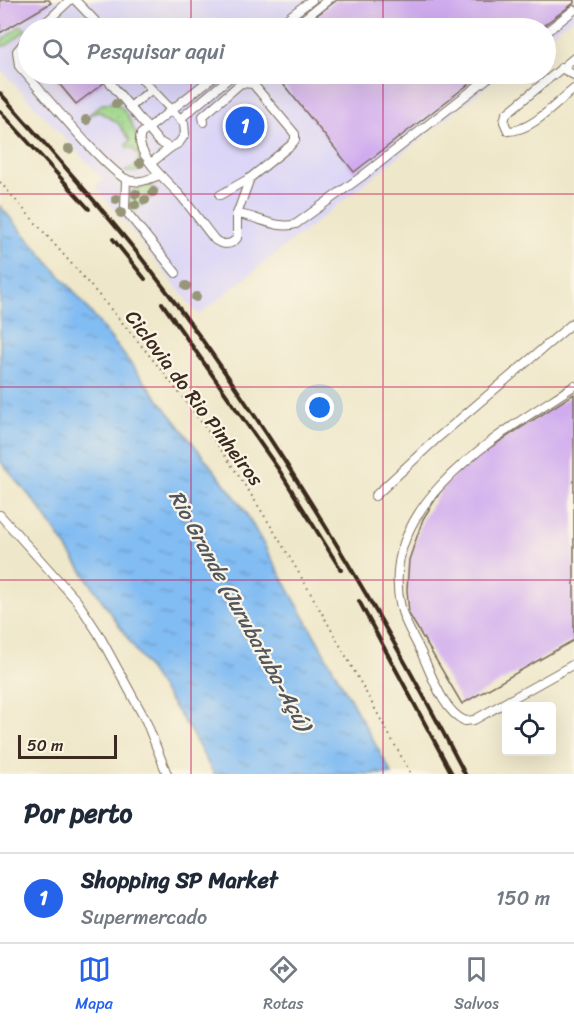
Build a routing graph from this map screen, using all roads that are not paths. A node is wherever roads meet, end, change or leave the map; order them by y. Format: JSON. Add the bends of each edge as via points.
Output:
{"nodes":[{"id":1,"x":70,"y":0,"type":"edge"},
{"id":2,"x":75,"y":0,"type":"edge"},
{"id":3,"x":312,"y":0,"type":"edge"},
{"id":4,"x":328,"y":0,"type":"edge"},
{"id":5,"x":574,"y":10,"type":"edge"},
{"id":6,"x":51,"y":18,"type":"edge"},
{"id":7,"x":92,"y":18,"type":"edge"},
{"id":8,"x":288,"y":18,"type":"edge"},
{"id":9,"x":305,"y":18,"type":"edge"},
{"id":10,"x":556,"y":24,"type":"edge"},
{"id":11,"x":574,"y":58,"type":"edge"},
{"id":12,"x":561,"y":68,"type":"junction"},
{"id":13,"x":556,"y":72,"type":"edge"},
{"id":14,"x":574,"y":75,"type":"edge"},
{"id":15,"x":38,"y":84,"type":"edge"},
{"id":16,"x":111,"y":84,"type":"edge"},
{"id":17,"x":146,"y":84,"type":"edge"},
{"id":18,"x":204,"y":84,"type":"edge"},
{"id":19,"x":221,"y":84,"type":"edge"},
{"id":20,"x":240,"y":84,"type":"edge"},
{"id":21,"x":253,"y":84,"type":"edge"},
{"id":22,"x":480,"y":84,"type":"edge"},
{"id":23,"x":542,"y":84,"type":"edge"},
{"id":24,"x":574,"y":89,"type":"edge"},
{"id":25,"x":151,"y":90,"type":"junction"},
{"id":26,"x":130,"y":107,"type":"junction"},
{"id":27,"x":171,"y":110,"type":"junction"},
{"id":28,"x":180,"y":119,"type":"junction"},
{"id":29,"x":204,"y":122,"type":"dead end"},
{"id":30,"x":148,"y":129,"type":"junction"},
{"id":31,"x":170,"y":148,"type":"junction"},
{"id":32,"x":151,"y":164,"type":"junction"},
{"id":33,"x":160,"y":175,"type":"junction"},
{"id":34,"x":250,"y":178,"type":"junction"},
{"id":35,"x":126,"y":179,"type":"junction"},
{"id":36,"x":220,"y":195,"type":"dead end"},
{"id":37,"x":237,"y":214,"type":"junction"},
{"id":38,"x":176,"y":273,"type":"dead end"},
{"id":39,"x":574,"y":322,"type":"edge"},
{"id":40,"x":574,"y":386,"type":"edge"},
{"id":41,"x":375,"y":496,"type":"dead end"},
{"id":42,"x":0,"y":514,"type":"edge"},
{"id":43,"x":574,"y":664,"type":"edge"},
{"id":44,"x":167,"y":774,"type":"edge"}],
"edges":[{"from":1,"to":6,"type":"lane"},
{"from":2,"to":7,"type":"lane"},
{"from":3,"to":8,"type":"lane"},
{"from":4,"to":9,"type":"lane"},
{"from":5,"to":10,"type":"lane"},
{"from":11,"to":12,"type":"lane"},
{"from":12,"to":13,"type":"lane"},
{"from":12,"to":14,"type":"lane"},
{"from":15,"to":35,"type":"lane","via":[[94,150]]},
{"from":16,"to":26,"type":"lane"},
{"from":17,"to":25,"type":"lane"},
{"from":18,"to":27,"type":"lane"},
{"from":19,"to":28,"type":"lane"},
{"from":20,"to":29,"type":"lane","via":[[212,105],[203,116]]},
{"from":21,"to":34,"type":"lane","via":[[290,124],[295,140]]},
{"from":22,"to":37,"type":"lane","via":[[296,224],[286,227]]},
{"from":23,"to":24,"type":"lane","via":[[506,114],[508,131],[518,131]]},
{"from":25,"to":26,"type":"lane"},
{"from":25,"to":27,"type":"lane"},
{"from":26,"to":30,"type":"lane"},
{"from":27,"to":28,"type":"lane"},
{"from":27,"to":30,"type":"lane"},
{"from":28,"to":31,"type":"lane","via":[[185,134]]},
{"from":30,"to":31,"type":"lane"},
{"from":30,"to":32,"type":"lane","via":[[139,140]]},
{"from":31,"to":32,"type":"lane"},
{"from":32,"to":33,"type":"lane"},
{"from":33,"to":35,"type":"lane","via":[[143,181]]},
{"from":33,"to":37,"type":"lane","via":[[221,244],[235,242]]},
{"from":34,"to":36,"type":"lane"},
{"from":34,"to":37,"type":"lane"},
{"from":35,"to":38,"type":"lane","via":[[125,210]]},
{"from":39,"to":41,"type":"lane"},
{"from":40,"to":43,"type":"lane","via":[[492,440],[451,473],[424,504],[408,532],[399,566],[398,592],[401,610],[450,710],[465,722]]},
{"from":42,"to":44,"type":"lane","via":[[77,601],[98,633],[146,721]]}]}
